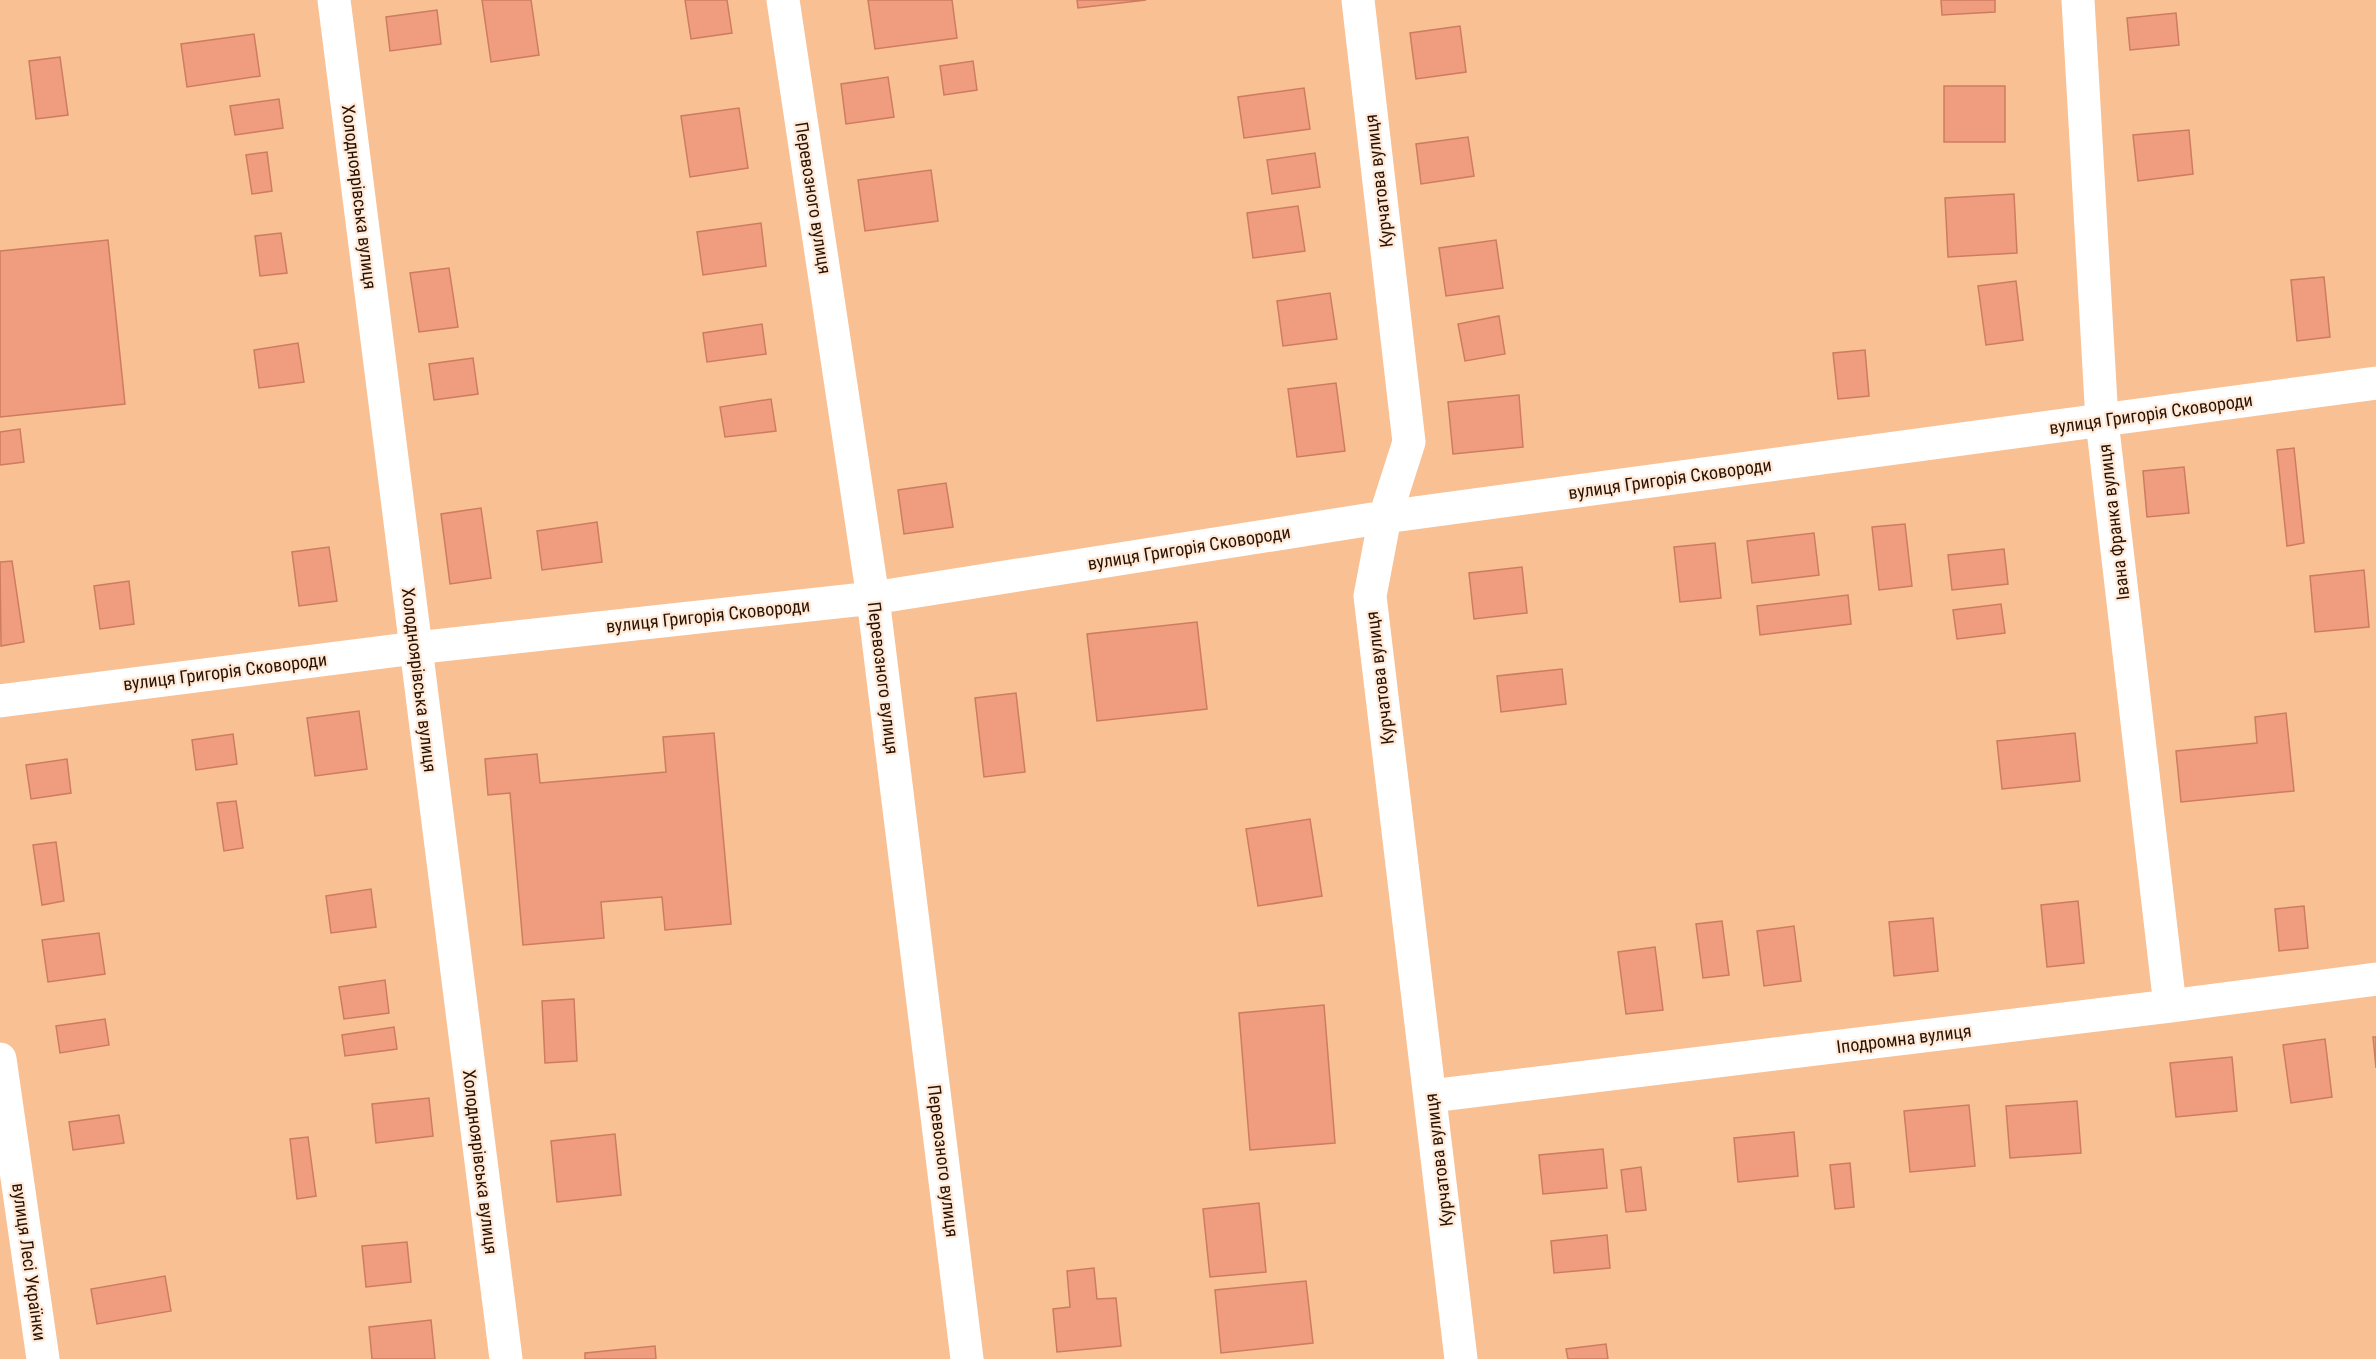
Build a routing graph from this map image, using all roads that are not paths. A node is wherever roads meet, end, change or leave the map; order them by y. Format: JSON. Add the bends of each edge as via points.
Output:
{"nodes":[{"id":1,"x":334,"y":0,"type":"edge"},
{"id":2,"x":783,"y":0,"type":"edge"},
{"id":3,"x":1358,"y":0,"type":"edge"},
{"id":4,"x":2078,"y":0,"type":"edge"},
{"id":5,"x":2376,"y":383,"type":"edge"},
{"id":6,"x":2102,"y":421,"type":"junction"},
{"id":7,"x":1385,"y":517,"type":"junction"},
{"id":8,"x":873,"y":598,"type":"junction"},
{"id":9,"x":415,"y":648,"type":"junction"},
{"id":10,"x":0,"y":701,"type":"edge"},
{"id":11,"x":2376,"y":979,"type":"edge"},
{"id":12,"x":2170,"y":1006,"type":"junction"},
{"id":13,"x":0,"y":1059,"type":"edge"},
{"id":14,"x":1431,"y":1096,"type":"junction"},
{"id":15,"x":43,"y":1359,"type":"edge"},
{"id":16,"x":506,"y":1359,"type":"edge"},
{"id":17,"x":967,"y":1359,"type":"edge"},
{"id":18,"x":1461,"y":1359,"type":"edge"}],
"edges":[{"from":1,"to":9,"type":"street","name":"Холодноярівська вулиця"},
{"from":2,"to":8,"type":"street","name":"Перевозного вулиця"},
{"from":3,"to":7,"type":"street","name":"Курчатова вулиця","via":[[1409,442]]},
{"from":4,"to":6,"type":"street","name":"Івана Франка вулиця"},
{"from":5,"to":6,"type":"street","name":"вулиця Григорія Сковороди"},
{"from":6,"to":7,"type":"street","name":"вулиця Григорія Сковороди"},
{"from":6,"to":12,"type":"street","name":"Івана Франка вулиця"},
{"from":7,"to":8,"type":"street","name":"вулиця Григорія Сковороди"},
{"from":7,"to":14,"type":"street","name":"Курчатова вулиця","via":[[1370,596]]},
{"from":8,"to":9,"type":"street","name":"вулиця Григорія Сковороди"},
{"from":8,"to":17,"type":"street","name":"Перевозного вулиця"},
{"from":9,"to":10,"type":"street","name":"вулиця Григорія Сковороди"},
{"from":9,"to":16,"type":"street","name":"Холодноярівська вулиця"},
{"from":11,"to":12,"type":"street","name":"Іподромна вулиця"},
{"from":12,"to":14,"type":"street","name":"Іподромна вулиця"},
{"from":13,"to":15,"type":"street","name":"вулиця Лесі Українки"},
{"from":14,"to":18,"type":"street","name":"Курчатова вулиця"}]}
